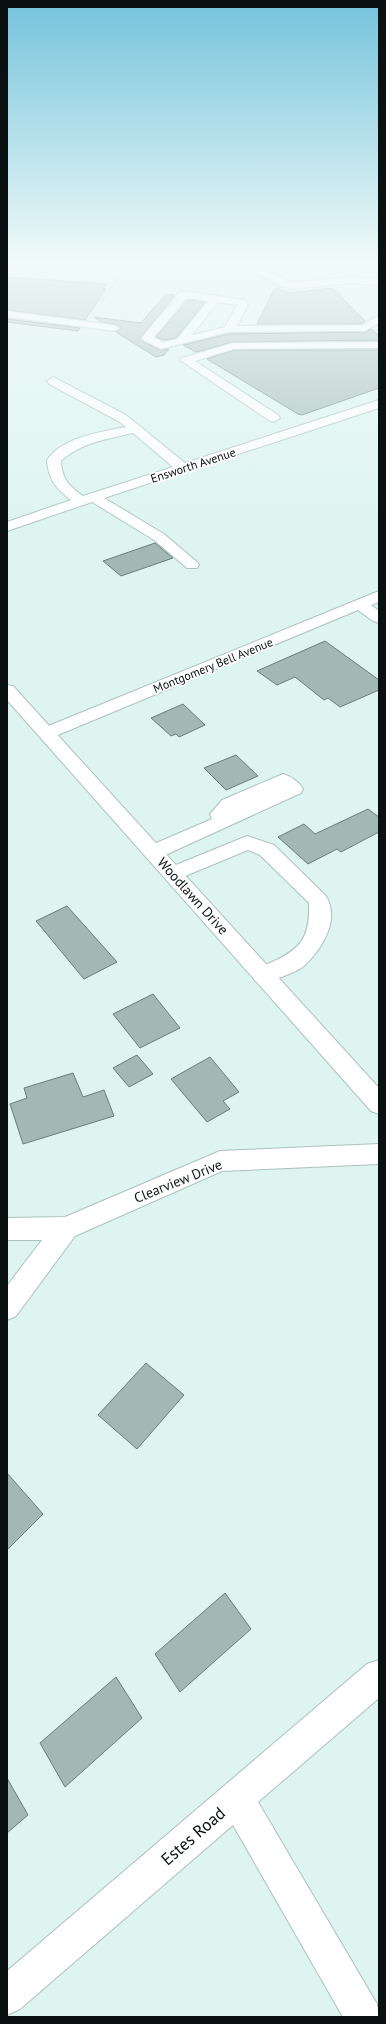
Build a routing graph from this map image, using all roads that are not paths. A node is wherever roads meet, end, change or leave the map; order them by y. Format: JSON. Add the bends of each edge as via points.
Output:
{"nodes":[{"id":1,"x":201,"y":355,"type":"edge"},
{"id":2,"x":53,"y":381,"type":"dead end"},
{"id":3,"x":379,"y":404,"type":"edge"},
{"id":4,"x":274,"y":418,"type":"dead end"},
{"id":5,"x":136,"y":428,"type":"junction"},
{"id":6,"x":183,"y":468,"type":"junction"},
{"id":7,"x":87,"y":499,"type":"junction"},
{"id":8,"x":7,"y":527,"type":"edge"},
{"id":9,"x":192,"y":565,"type":"dead end"},
{"id":10,"x":379,"y":596,"type":"edge"},
{"id":11,"x":360,"y":604,"type":"junction"},
{"id":12,"x":379,"y":618,"type":"edge"},
{"id":13,"x":7,"y":690,"type":"edge"},
{"id":14,"x":47,"y":733,"type":"junction"},
{"id":15,"x":224,"y":821,"type":"dead end"},
{"id":16,"x":154,"y":852,"type":"junction"},
{"id":17,"x":173,"y":874,"type":"junction"},
{"id":18,"x":263,"y":975,"type":"junction"},
{"id":19,"x":379,"y":1104,"type":"edge"},
{"id":20,"x":379,"y":1154,"type":"edge"},
{"id":21,"x":66,"y":1228,"type":"junction"},
{"id":22,"x":7,"y":1229,"type":"edge"},
{"id":23,"x":7,"y":1306,"type":"edge"},
{"id":24,"x":379,"y":1676,"type":"edge"},
{"id":25,"x":237,"y":1799,"type":"junction"},
{"id":26,"x":7,"y":1996,"type":"edge"},
{"id":27,"x":364,"y":2017,"type":"edge"}],
"edges":[{"from":1,"to":4,"type":"street","via":[[186,360]]},
{"from":2,"to":5,"type":"street"},
{"from":3,"to":6,"type":"street","name":"Ensworth Avenue"},
{"from":5,"to":6,"type":"street"},
{"from":5,"to":7,"type":"street","via":[[100,436],[67,448],[54,460],[54,474],[62,487]]},
{"from":6,"to":7,"type":"street","name":"Ensworth Avenue"},
{"from":7,"to":8,"type":"street","name":"Ensworth Avenue"},
{"from":7,"to":9,"type":"street","via":[[159,538]]},
{"from":10,"to":11,"type":"street","name":"Montgomery Bell Avenue"},
{"from":11,"to":12,"type":"street"},
{"from":11,"to":14,"type":"street","name":"Montgomery Bell Avenue"},
{"from":13,"to":14,"type":"street","name":"Woodlawn Drive"},
{"from":14,"to":16,"type":"street","name":"Woodlawn Drive"},
{"from":15,"to":16,"type":"street"},
{"from":16,"to":17,"type":"street","name":"Woodlawn Drive"},
{"from":17,"to":18,"type":"street","name":"Woodlawn Drive"},
{"from":17,"to":18,"type":"street","via":[[246,843],[267,850],[319,901],[320,921],[317,936],[297,960]]},
{"from":18,"to":19,"type":"street","name":"Woodlawn Drive"},
{"from":20,"to":21,"type":"street","name":"Clearview Drive","via":[[220,1161]]},
{"from":21,"to":22,"type":"street","name":"Clearview Drive"},
{"from":21,"to":23,"type":"street"},
{"from":24,"to":25,"type":"street","name":"Estes Road"},
{"from":25,"to":26,"type":"street","name":"Estes Road"},
{"from":25,"to":27,"type":"street"}]}
